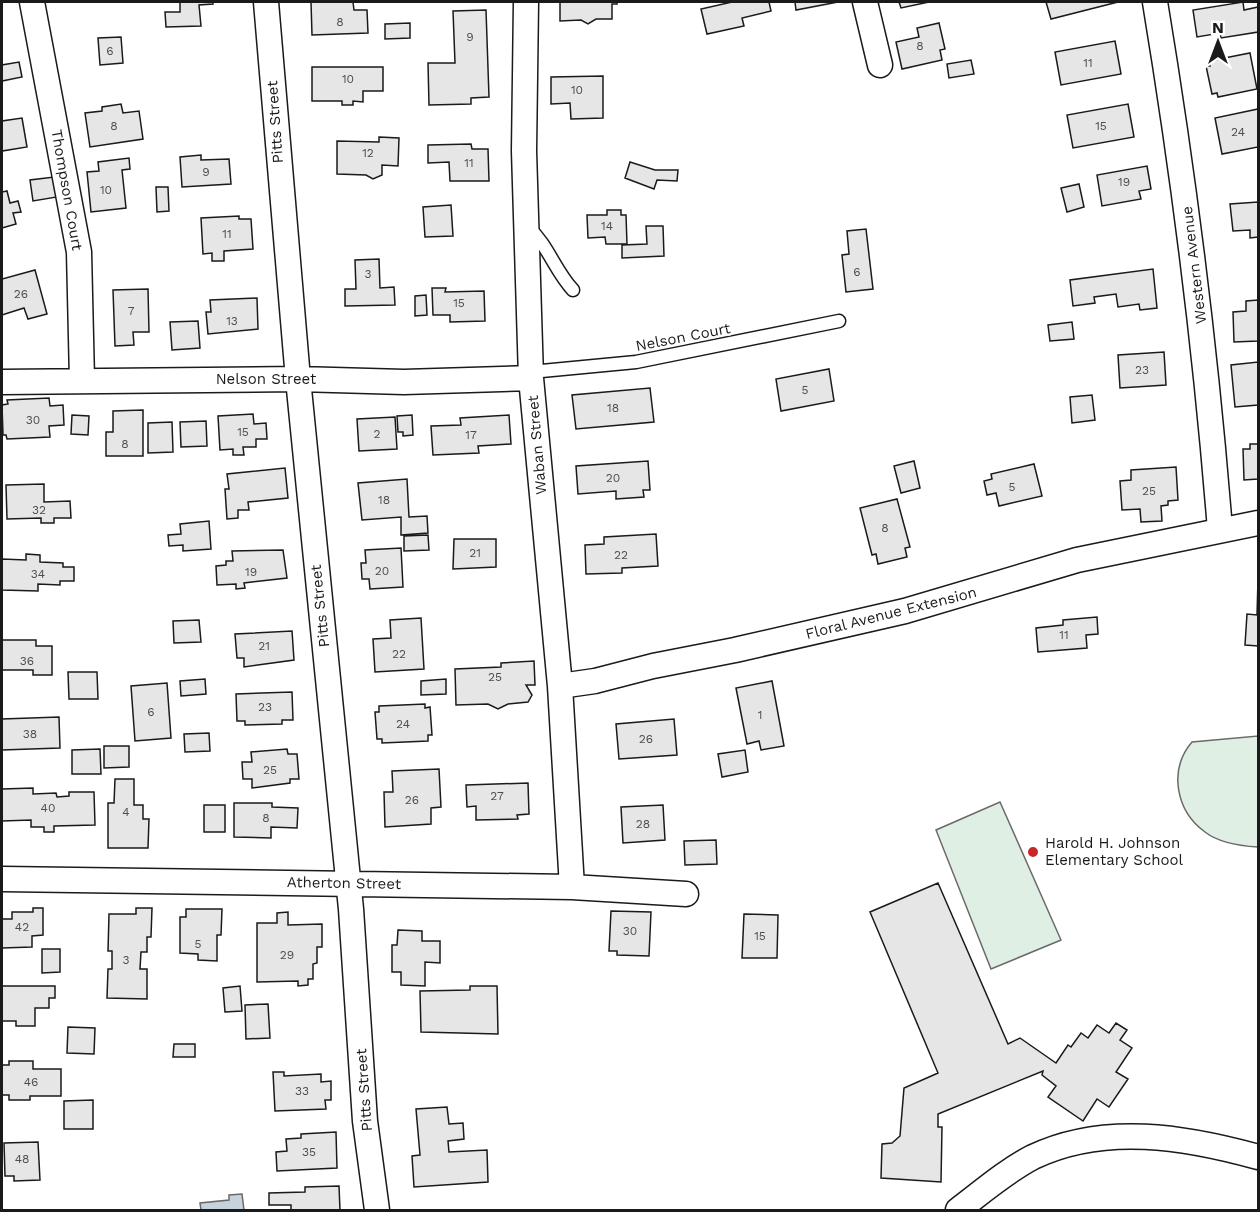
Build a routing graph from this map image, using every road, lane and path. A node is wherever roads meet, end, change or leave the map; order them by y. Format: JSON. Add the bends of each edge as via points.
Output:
{"nodes":[{"id":1,"x":32,"y":2,"type":"edge"},
{"id":2,"x":266,"y":2,"type":"edge"},
{"id":3,"x":526,"y":2,"type":"edge"},
{"id":4,"x":866,"y":2,"type":"edge"},
{"id":5,"x":1155,"y":2,"type":"edge"},
{"id":6,"x":880,"y":65,"type":"dead end"},
{"id":7,"x":525,"y":224,"type":"junction"},
{"id":8,"x":573,"y":290,"type":"dead end"},
{"id":9,"x":839,"y":321,"type":"dead end"},
{"id":10,"x":531,"y":375,"type":"junction"},
{"id":11,"x":298,"y":379,"type":"junction"},
{"id":12,"x":82,"y":380,"type":"junction"},
{"id":13,"x":2,"y":382,"type":"edge"},
{"id":14,"x":1258,"y":523,"type":"edge"},
{"id":15,"x":1220,"y":530,"type":"junction"},
{"id":16,"x":560,"y":686,"type":"junction"},
{"id":17,"x":2,"y":879,"type":"edge"},
{"id":18,"x":348,"y":883,"type":"junction"},
{"id":19,"x":572,"y":887,"type":"junction"},
{"id":20,"x":686,"y":894,"type":"dead end"},
{"id":21,"x":1258,"y":1157,"type":"edge"},
{"id":22,"x":376,"y":1210,"type":"edge"},
{"id":23,"x":958,"y":1210,"type":"edge"}],
"edges":[{"from":1,"to":12,"type":"street","name":"Thompson Court","via":[[79,252]]},
{"from":2,"to":11,"type":"street","name":"Pitts Street"},
{"from":3,"to":7,"type":"street","name":"Waban Street"},
{"from":4,"to":6,"type":"street"},
{"from":5,"to":15,"type":"street","name":"Western Avenue","via":[[1189,221]]},
{"from":7,"to":8,"type":"lane","via":[[543,243]]},
{"from":7,"to":10,"type":"street","name":"Waban Street"},
{"from":9,"to":10,"type":"lane","name":"Nelson Court","via":[[636,362]]},
{"from":10,"to":11,"type":"street","name":"Nelson Street","via":[[404,382]]},
{"from":10,"to":16,"type":"street","name":"Waban Street"},
{"from":11,"to":12,"type":"street","name":"Nelson Street"},
{"from":11,"to":18,"type":"street","name":"Pitts Street"},
{"from":12,"to":13,"type":"street","name":"Nelson Street"},
{"from":14,"to":15,"type":"street","name":"Floral Avenue Extension"},
{"from":15,"to":16,"type":"street","name":"Floral Avenue Extension","via":[[1077,560],[977,592],[747,648]]},
{"from":16,"to":19,"type":"street","name":"Waban Street"},
{"from":17,"to":18,"type":"street","name":"Atherton Street"},
{"from":18,"to":19,"type":"street","name":"Atherton Street"},
{"from":18,"to":22,"type":"street","name":"Pitts Street","via":[[365,1121]]},
{"from":19,"to":20,"type":"street","name":"Atherton Street"},
{"from":21,"to":23,"type":"street","via":[[1210,1144],[1157,1137],[1130,1136],[1077,1143],[1053,1149],[1014,1168]]}]}
